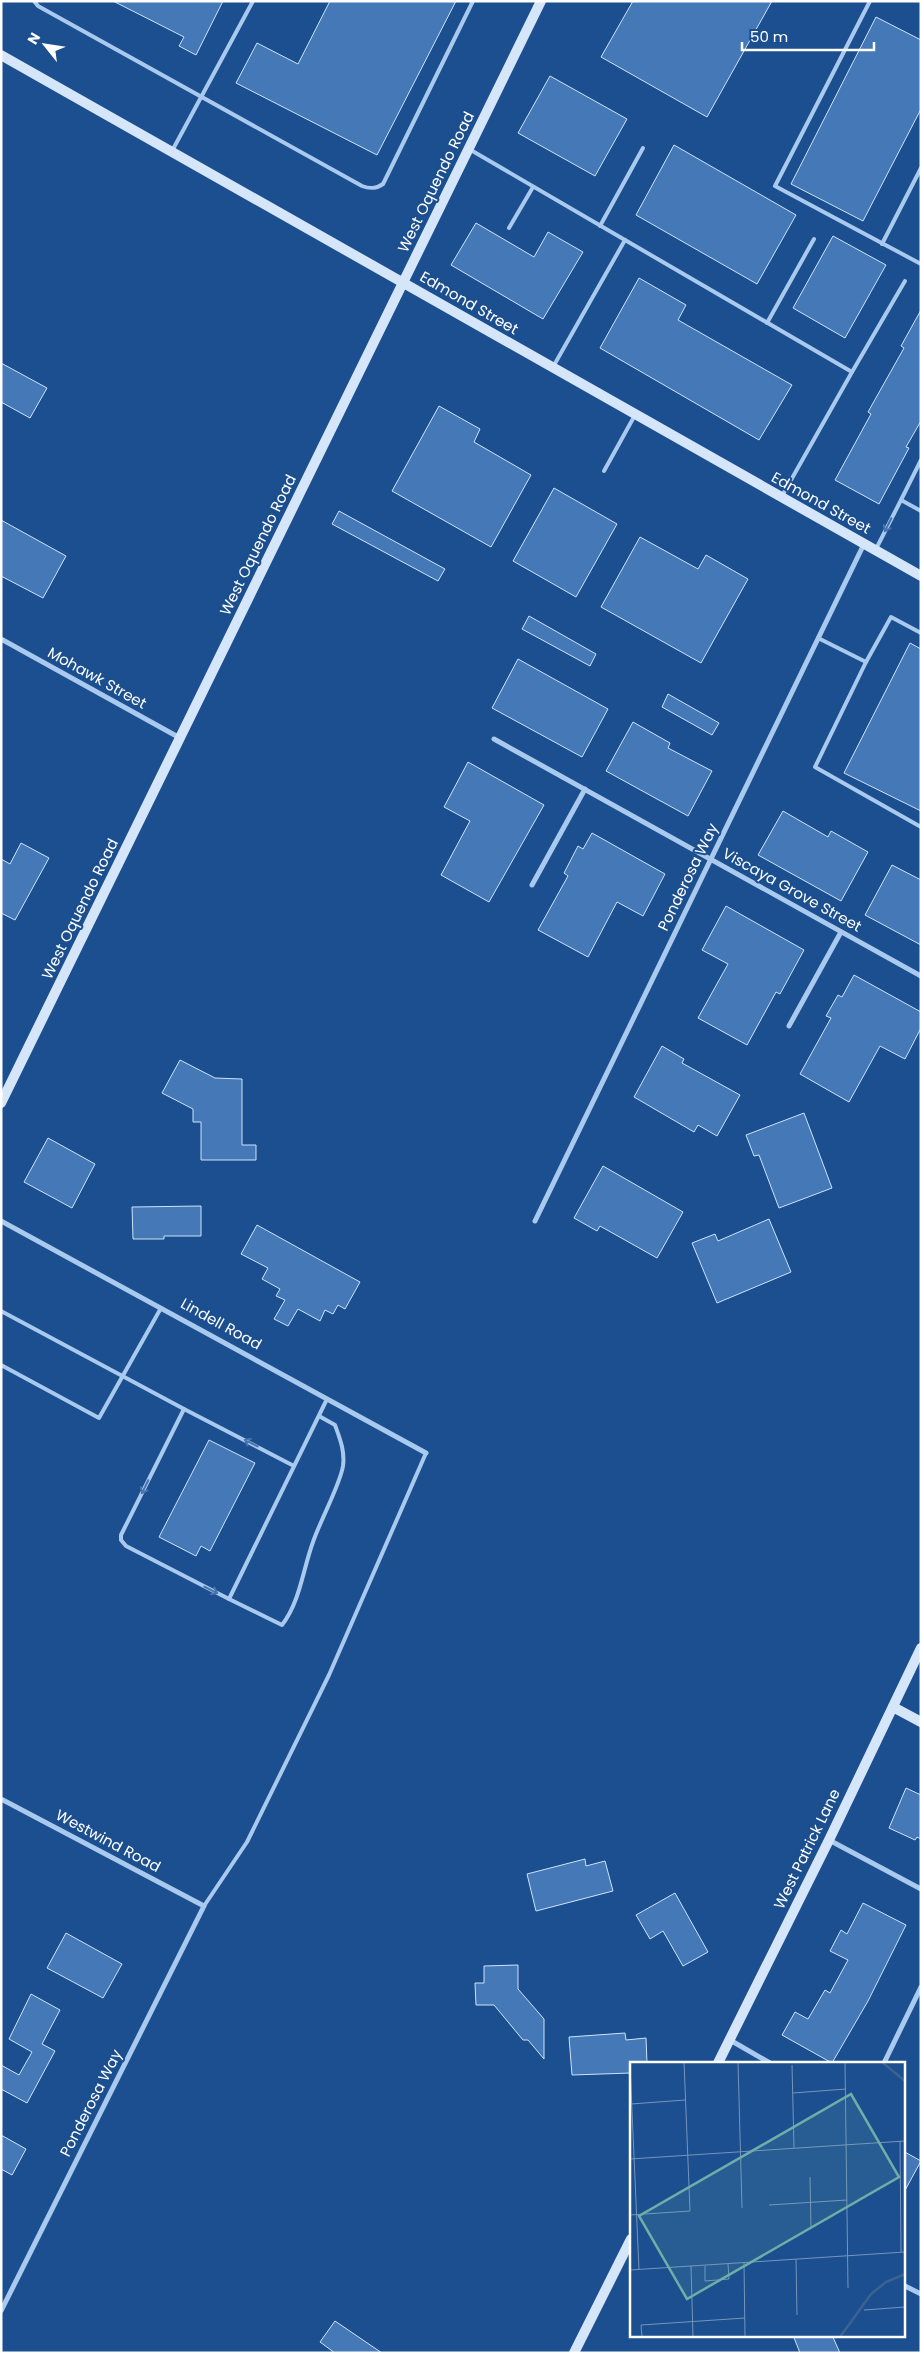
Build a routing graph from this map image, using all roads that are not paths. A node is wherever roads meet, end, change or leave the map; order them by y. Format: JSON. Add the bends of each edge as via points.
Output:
{"nodes":[{"id":1,"x":34,"y":1,"type":"edge"},
{"id":2,"x":253,"y":1,"type":"edge"},
{"id":3,"x":473,"y":1,"type":"edge"},
{"id":4,"x":541,"y":1,"type":"edge"},
{"id":5,"x":870,"y":1,"type":"edge"},
{"id":6,"x":1,"y":55,"type":"edge"},
{"id":7,"x":202,"y":95,"type":"junction"},
{"id":8,"x":643,"y":148,"type":"dead end"},
{"id":9,"x":469,"y":149,"type":"junction"},
{"id":10,"x":172,"y":151,"type":"junction"},
{"id":11,"x":921,"y":168,"type":"edge"},
{"id":12,"x":533,"y":186,"type":"junction"},
{"id":13,"x":600,"y":226,"type":"junction"},
{"id":14,"x":509,"y":228,"type":"dead end"},
{"id":15,"x":814,"y":239,"type":"dead end"},
{"id":16,"x":625,"y":240,"type":"junction"},
{"id":17,"x":882,"y":244,"type":"junction"},
{"id":18,"x":921,"y":264,"type":"edge"},
{"id":19,"x":905,"y":281,"type":"dead end"},
{"id":20,"x":403,"y":282,"type":"junction"},
{"id":21,"x":767,"y":323,"type":"junction"},
{"id":22,"x":552,"y":369,"type":"junction"},
{"id":23,"x":852,"y":372,"type":"junction"},
{"id":24,"x":635,"y":415,"type":"junction"},
{"id":25,"x":921,"y":460,"type":"edge"},
{"id":26,"x":604,"y":471,"type":"dead end"},
{"id":27,"x":781,"y":498,"type":"junction"},
{"id":28,"x":900,"y":500,"type":"junction"},
{"id":29,"x":921,"y":511,"type":"edge"},
{"id":30,"x":864,"y":544,"type":"junction"},
{"id":31,"x":875,"y":550,"type":"junction"},
{"id":32,"x":921,"y":576,"type":"edge"},
{"id":33,"x":921,"y":633,"type":"edge"},
{"id":34,"x":818,"y":638,"type":"junction"},
{"id":35,"x":1,"y":639,"type":"edge"},
{"id":36,"x":866,"y":662,"type":"junction"},
{"id":37,"x":180,"y":738,"type":"junction"},
{"id":38,"x":494,"y":738,"type":"dead end"},
{"id":39,"x":585,"y":789,"type":"junction"},
{"id":40,"x":921,"y":827,"type":"edge"},
{"id":41,"x":710,"y":859,"type":"junction"},
{"id":42,"x":532,"y":884,"type":"dead end"},
{"id":43,"x":842,"y":932,"type":"junction"},
{"id":44,"x":921,"y":976,"type":"edge"},
{"id":45,"x":789,"y":1026,"type":"dead end"},
{"id":46,"x":1,"y":1103,"type":"edge"},
{"id":47,"x":1,"y":1221,"type":"edge"},
{"id":48,"x":535,"y":1221,"type":"dead end"},
{"id":49,"x":161,"y":1308,"type":"junction"},
{"id":50,"x":1,"y":1311,"type":"edge"},
{"id":51,"x":1,"y":1365,"type":"edge"},
{"id":52,"x":124,"y":1375,"type":"junction"},
{"id":53,"x":327,"y":1399,"type":"junction"},
{"id":54,"x":184,"y":1409,"type":"junction"},
{"id":55,"x":319,"y":1416,"type":"junction"},
{"id":56,"x":426,"y":1453,"type":"joint"},
{"id":57,"x":294,"y":1466,"type":"junction"},
{"id":58,"x":229,"y":1599,"type":"junction"},
{"id":59,"x":921,"y":1648,"type":"edge"},
{"id":60,"x":893,"y":1707,"type":"junction"},
{"id":61,"x":921,"y":1722,"type":"edge"},
{"id":62,"x":1,"y":1799,"type":"edge"},
{"id":63,"x":830,"y":1840,"type":"junction"},
{"id":64,"x":921,"y":1889,"type":"edge"},
{"id":65,"x":204,"y":1906,"type":"junction"},
{"id":66,"x":921,"y":1987,"type":"edge"},
{"id":67,"x":729,"y":2040,"type":"junction"},
{"id":68,"x":718,"y":2062,"type":"edge"},
{"id":69,"x":768,"y":2062,"type":"edge"},
{"id":70,"x":884,"y":2062,"type":"edge"},
{"id":71,"x":630,"y":2241,"type":"edge"},
{"id":72,"x":904,"y":2286,"type":"edge"},
{"id":73,"x":921,"y":2294,"type":"edge"},
{"id":74,"x":1,"y":2311,"type":"edge"},
{"id":75,"x":574,"y":2353,"type":"edge"}],
"edges":[{"from":1,"to":7,"type":"lane"},
{"from":2,"to":7,"type":"lane"},
{"from":3,"to":7,"type":"lane","via":[[383,184],[378,188],[362,186]]},
{"from":4,"to":9,"type":"street","name":"West Oquendo Road"},
{"from":5,"to":17,"type":"lane","via":[[775,186]]},
{"from":6,"to":10,"type":"street","name":"Edmond Street"},
{"from":7,"to":10,"type":"lane"},
{"from":8,"to":13,"type":"lane"},
{"from":9,"to":12,"type":"lane"},
{"from":9,"to":20,"type":"street","name":"West Oquendo Road"},
{"from":10,"to":20,"type":"street","name":"Edmond Street"},
{"from":11,"to":17,"type":"lane"},
{"from":12,"to":13,"type":"lane"},
{"from":12,"to":14,"type":"lane"},
{"from":13,"to":16,"type":"lane"},
{"from":15,"to":21,"type":"lane"},
{"from":16,"to":21,"type":"lane"},
{"from":16,"to":22,"type":"lane"},
{"from":17,"to":18,"type":"lane"},
{"from":19,"to":23,"type":"lane"},
{"from":20,"to":22,"type":"street","name":"Edmond Street"},
{"from":20,"to":37,"type":"street","name":"West Oquendo Road"},
{"from":21,"to":23,"type":"lane"},
{"from":22,"to":24,"type":"street","name":"Edmond Street"},
{"from":23,"to":27,"type":"lane"},
{"from":24,"to":26,"type":"lane"},
{"from":24,"to":27,"type":"street","name":"Edmond Street"},
{"from":25,"to":28,"type":"lane"},
{"from":27,"to":30,"type":"street","name":"Edmond Street"},
{"from":28,"to":29,"type":"lane"},
{"from":28,"to":31,"type":"lane","one_way":true},
{"from":30,"to":31,"type":"street","name":"Edmond Street"},
{"from":30,"to":34,"type":"street","name":"Ponderosa Way"},
{"from":31,"to":32,"type":"street","name":"Edmond Street"},
{"from":33,"to":36,"type":"lane","via":[[891,617]]},
{"from":34,"to":36,"type":"lane"},
{"from":34,"to":41,"type":"street","name":"Ponderosa Way"},
{"from":35,"to":37,"type":"street","name":"Mohawk Street"},
{"from":36,"to":40,"type":"lane","via":[[815,767]]},
{"from":37,"to":46,"type":"street","name":"West Oquendo Road"},
{"from":38,"to":39,"type":"street","name":"Viscaya Grove Street"},
{"from":39,"to":41,"type":"street","name":"Viscaya Grove Street"},
{"from":39,"to":42,"type":"street"},
{"from":41,"to":43,"type":"street","name":"Viscaya Grove Street"},
{"from":41,"to":48,"type":"street","name":"Ponderosa Way"},
{"from":43,"to":44,"type":"street","name":"Viscaya Grove Street"},
{"from":43,"to":45,"type":"street"},
{"from":47,"to":49,"type":"street","name":"Lindell Road"},
{"from":49,"to":52,"type":"lane"},
{"from":49,"to":53,"type":"street","name":"Lindell Road"},
{"from":50,"to":52,"type":"lane"},
{"from":51,"to":52,"type":"lane","via":[[99,1418]]},
{"from":52,"to":54,"type":"lane"},
{"from":53,"to":55,"type":"lane"},
{"from":53,"to":56,"type":"street","name":"Lindell Road"},
{"from":57,"to":54,"type":"lane","one_way":true},
{"from":54,"to":58,"type":"lane","one_way":true,"via":[[121,1540],[126,1546]]},
{"from":55,"to":57,"type":"lane"},
{"from":55,"to":58,"type":"lane","via":[[335,1425],[344,1448],[342,1468],[287,1618],[282,1625]]},
{"from":56,"to":65,"type":"lane","via":[[329,1676],[248,1842]]},
{"from":57,"to":58,"type":"lane"},
{"from":59,"to":60,"type":"street","name":"West Patrick Lane"},
{"from":60,"to":61,"type":"street"},
{"from":60,"to":63,"type":"street","name":"West Patrick Lane"},
{"from":62,"to":65,"type":"street","name":"Westwind Road"},
{"from":63,"to":64,"type":"street"},
{"from":63,"to":67,"type":"street","name":"West Patrick Lane"},
{"from":65,"to":74,"type":"street","name":"Ponderosa Way"},
{"from":66,"to":70,"type":"street"},
{"from":67,"to":68,"type":"street","name":"West Patrick Lane"},
{"from":67,"to":69,"type":"street"},
{"from":71,"to":75,"type":"street"},
{"from":72,"to":73,"type":"street"}]}
